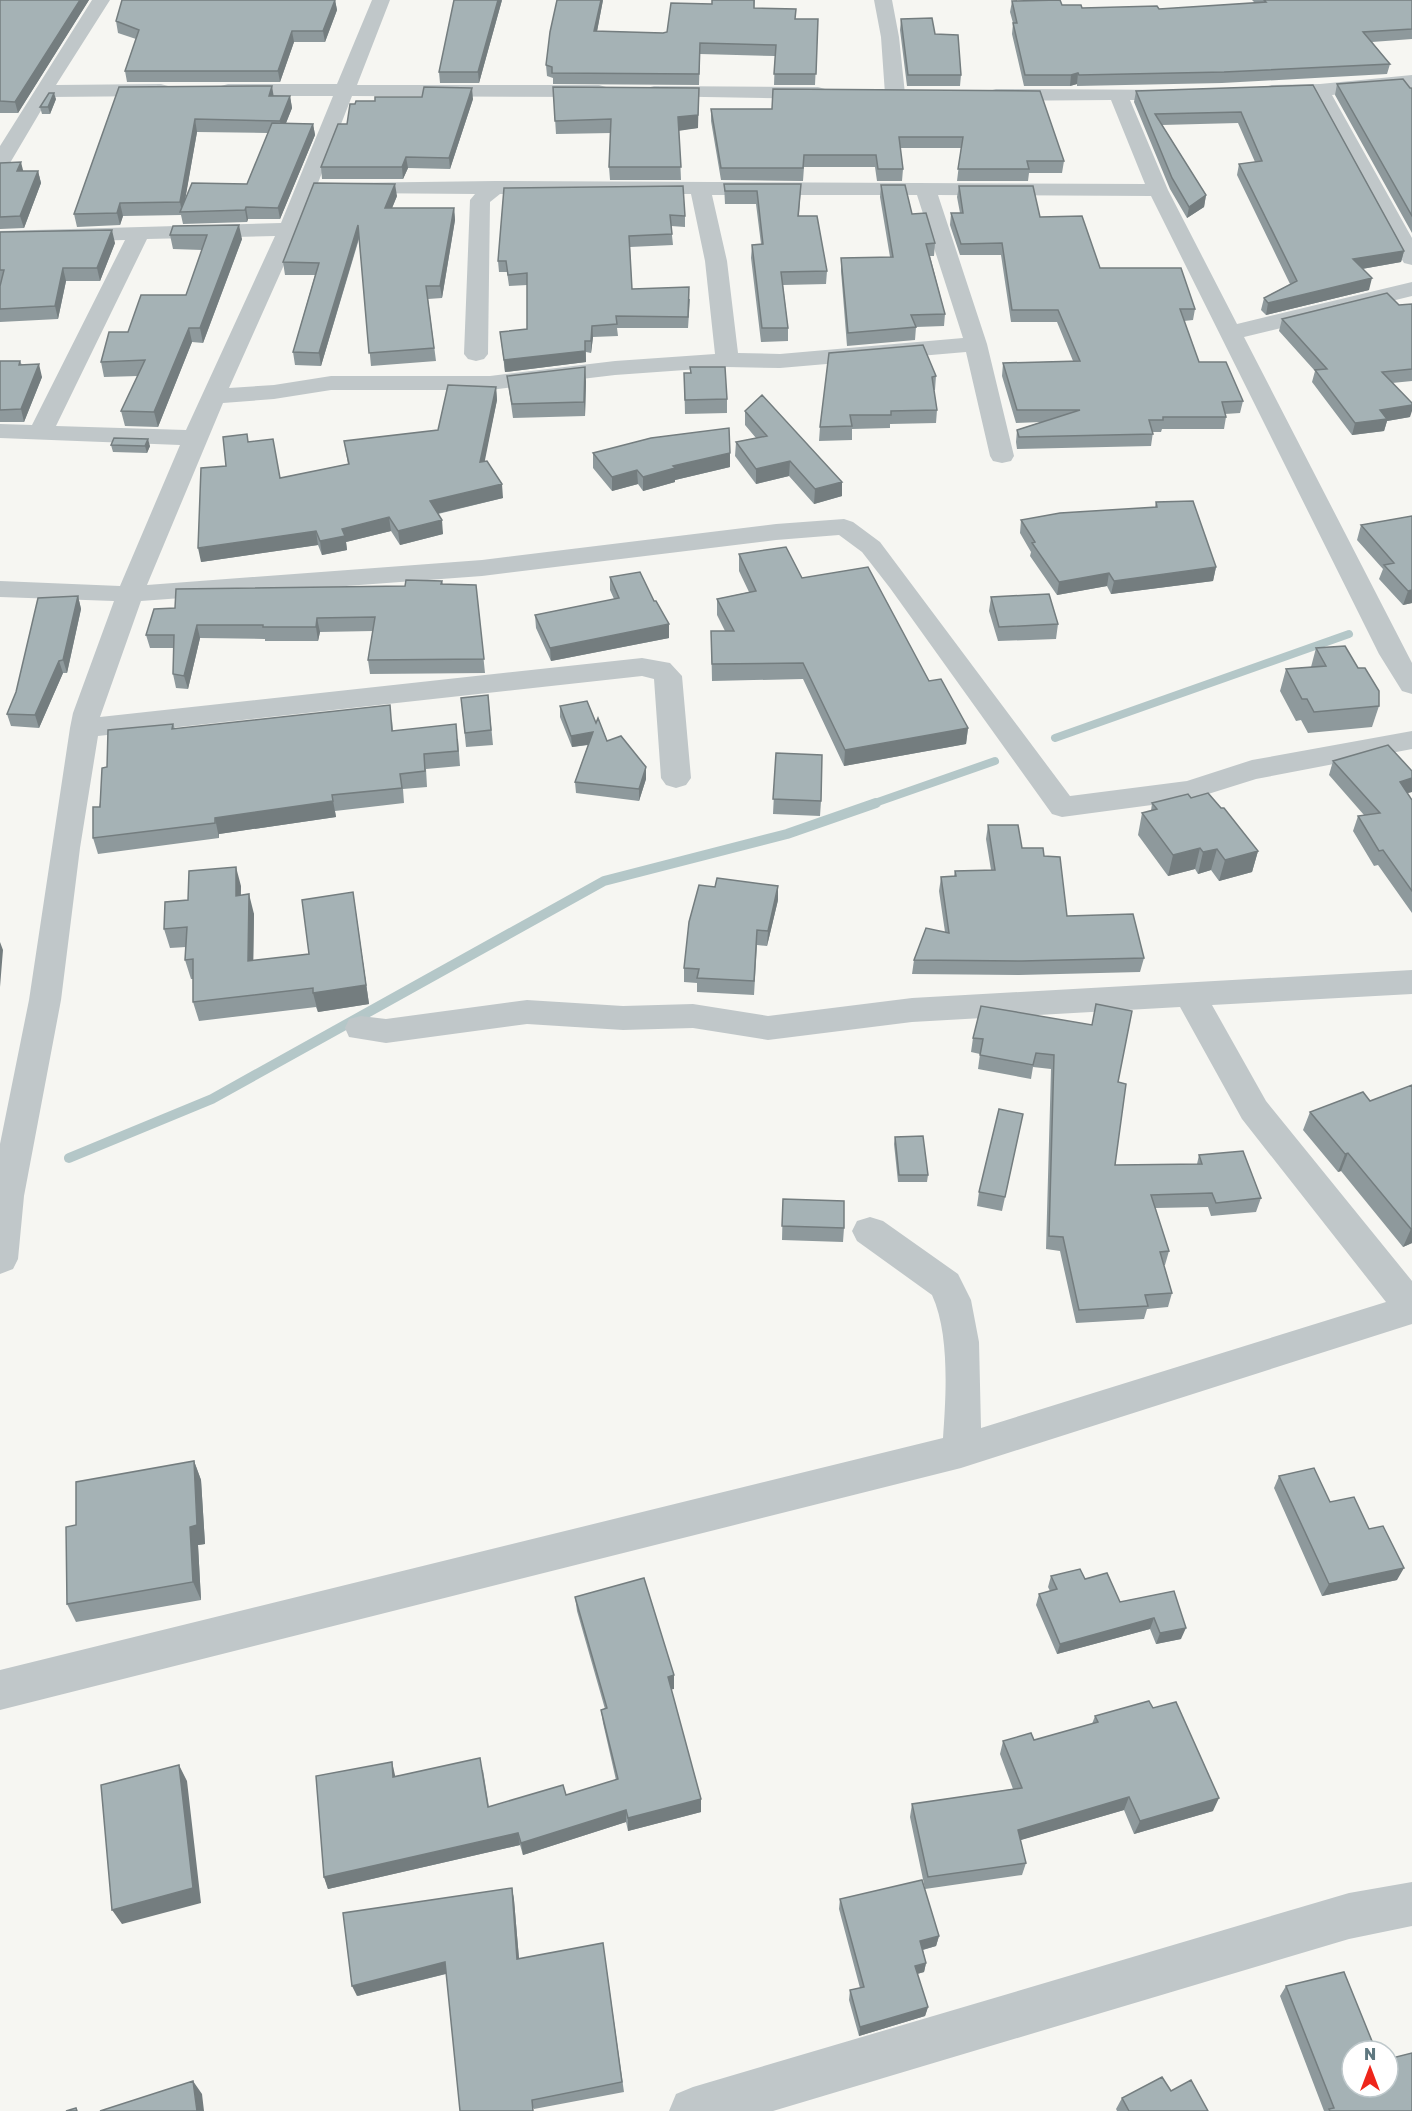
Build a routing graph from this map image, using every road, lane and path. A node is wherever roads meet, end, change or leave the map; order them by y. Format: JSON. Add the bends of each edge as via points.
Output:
{"nodes":[{"id":1,"x":101,"y":0,"type":"edge"},
{"id":2,"x":381,"y":0,"type":"edge"},
{"id":3,"x":883,"y":0,"type":"edge"},
{"id":4,"x":1412,"y":81,"type":"edge"},
{"id":5,"x":345,"y":89,"type":"junction"},
{"id":6,"x":182,"y":90,"type":"edge"},
{"id":7,"x":206,"y":90,"type":"edge"},
{"id":8,"x":1320,"y":90,"type":"junction"},
{"id":9,"x":43,"y":91,"type":"junction"},
{"id":10,"x":1249,"y":92,"type":"edge"},
{"id":11,"x":835,"y":93,"type":"edge"},
{"id":12,"x":1202,"y":93,"type":"edge"},
{"id":13,"x":871,"y":94,"type":"edge"},
{"id":14,"x":895,"y":94,"type":"junction"},
{"id":15,"x":918,"y":94,"type":"edge"},
{"id":16,"x":977,"y":95,"type":"edge"},
{"id":17,"x":1119,"y":96,"type":"junction"},
{"id":18,"x":8,"y":138,"type":"edge"},
{"id":19,"x":0,"y":163,"type":"edge"},
{"id":20,"x":305,"y":187,"type":"junction"},
{"id":21,"x":700,"y":189,"type":"junction"},
{"id":22,"x":926,"y":190,"type":"junction"},
{"id":23,"x":1158,"y":190,"type":"junction"},
{"id":24,"x":487,"y":194,"type":"junction"},
{"id":25,"x":288,"y":229,"type":"junction"},
{"id":26,"x":139,"y":233,"type":"junction"},
{"id":27,"x":0,"y":237,"type":"edge"},
{"id":28,"x":1412,"y":258,"type":"edge"},
{"id":29,"x":1412,"y":289,"type":"edge"},
{"id":30,"x":1230,"y":333,"type":"junction"},
{"id":31,"x":976,"y":344,"type":"junction"},
{"id":32,"x":476,"y":354,"type":"junction"},
{"id":33,"x":727,"y":360,"type":"junction"},
{"id":34,"x":522,"y":379,"type":"junction"},
{"id":35,"x":434,"y":383,"type":"junction"},
{"id":36,"x":214,"y":396,"type":"junction"},
{"id":37,"x":0,"y":431,"type":"edge"},
{"id":38,"x":40,"y":433,"type":"junction"},
{"id":39,"x":195,"y":438,"type":"junction"},
{"id":40,"x":1002,"y":456,"type":"dead end"},
{"id":41,"x":0,"y":589,"type":"edge"},
{"id":42,"x":130,"y":594,"type":"junction"},
{"id":43,"x":1412,"y":685,"type":"edge"},
{"id":44,"x":84,"y":728,"type":"junction"},
{"id":45,"x":1412,"y":740,"type":"edge"},
{"id":46,"x":676,"y":778,"type":"dead end"},
{"id":47,"x":1412,"y":982,"type":"edge"},
{"id":48,"x":1190,"y":995,"type":"junction"},
{"id":49,"x":361,"y":1028,"type":"dead end"},
{"id":50,"x":870,"y":1231,"type":"dead end"},
{"id":51,"x":0,"y":1259,"type":"edge"},
{"id":52,"x":1412,"y":1309,"type":"edge"},
{"id":53,"x":961,"y":1451,"type":"junction"},
{"id":54,"x":0,"y":1690,"type":"edge"},
{"id":55,"x":1412,"y":1904,"type":"edge"},
{"id":56,"x":693,"y":2111,"type":"edge"}],
"edges":[{"from":1,"to":9,"type":"street"},
{"from":2,"to":5,"type":"street"},
{"from":3,"to":14,"type":"street"},
{"from":4,"to":8,"type":"street"},
{"from":5,"to":7,"type":"street"},
{"from":5,"to":11,"type":"street"},
{"from":5,"to":20,"type":"street"},
{"from":6,"to":9,"type":"street"},
{"from":8,"to":10,"type":"street"},
{"from":8,"to":28,"type":"street"},
{"from":9,"to":18,"type":"street"},
{"from":12,"to":17,"type":"street"},
{"from":13,"to":14,"type":"street"},
{"from":14,"to":15,"type":"street"},
{"from":16,"to":17,"type":"street"},
{"from":17,"to":23,"type":"street"},
{"from":18,"to":19,"type":"street"},
{"from":20,"to":24,"type":"street","via":[[458,187]]},
{"from":20,"to":25,"type":"street"},
{"from":21,"to":22,"type":"street"},
{"from":21,"to":24,"type":"street"},
{"from":21,"to":33,"type":"street","via":[[716,261]]},
{"from":22,"to":23,"type":"street"},
{"from":22,"to":31,"type":"street"},
{"from":23,"to":30,"type":"street"},
{"from":24,"to":32,"type":"street"},
{"from":25,"to":26,"type":"street"},
{"from":25,"to":36,"type":"street"},
{"from":26,"to":27,"type":"street"},
{"from":26,"to":38,"type":"street"},
{"from":29,"to":30,"type":"street"},
{"from":30,"to":43,"type":"street"},
{"from":31,"to":33,"type":"street","via":[[780,361]]},
{"from":31,"to":40,"type":"street"},
{"from":32,"to":34,"type":"street"},
{"from":32,"to":35,"type":"street"},
{"from":33,"to":34,"type":"street"},
{"from":34,"to":35,"type":"street"},
{"from":35,"to":36,"type":"street","via":[[331,383]]},
{"from":36,"to":39,"type":"street"},
{"from":37,"to":38,"type":"street"},
{"from":38,"to":39,"type":"street"},
{"from":39,"to":42,"type":"street"},
{"from":41,"to":42,"type":"street"},
{"from":42,"to":44,"type":"street"},
{"from":42,"to":45,"type":"street","via":[[482,568],[844,527],[871,547],[899,582],[1062,807],[1189,790],[1252,770]]},
{"from":44,"to":46,"type":"street","via":[[642,667],[660,669],[668,676]]},
{"from":44,"to":51,"type":"street","via":[[45,1000],[7,1196]]},
{"from":47,"to":48,"type":"street"},
{"from":48,"to":49,"type":"street","via":[[912,1010],[768,1028],[693,1016],[622,1018],[527,1012],[387,1031]]},
{"from":48,"to":52,"type":"street","via":[[1254,1110]]},
{"from":50,"to":53,"type":"street","via":[[945,1285],[952,1296],[963,1376]]},
{"from":52,"to":53,"type":"street"},
{"from":53,"to":54,"type":"street"},
{"from":55,"to":56,"type":"street","via":[[1349,1916]]}]}
